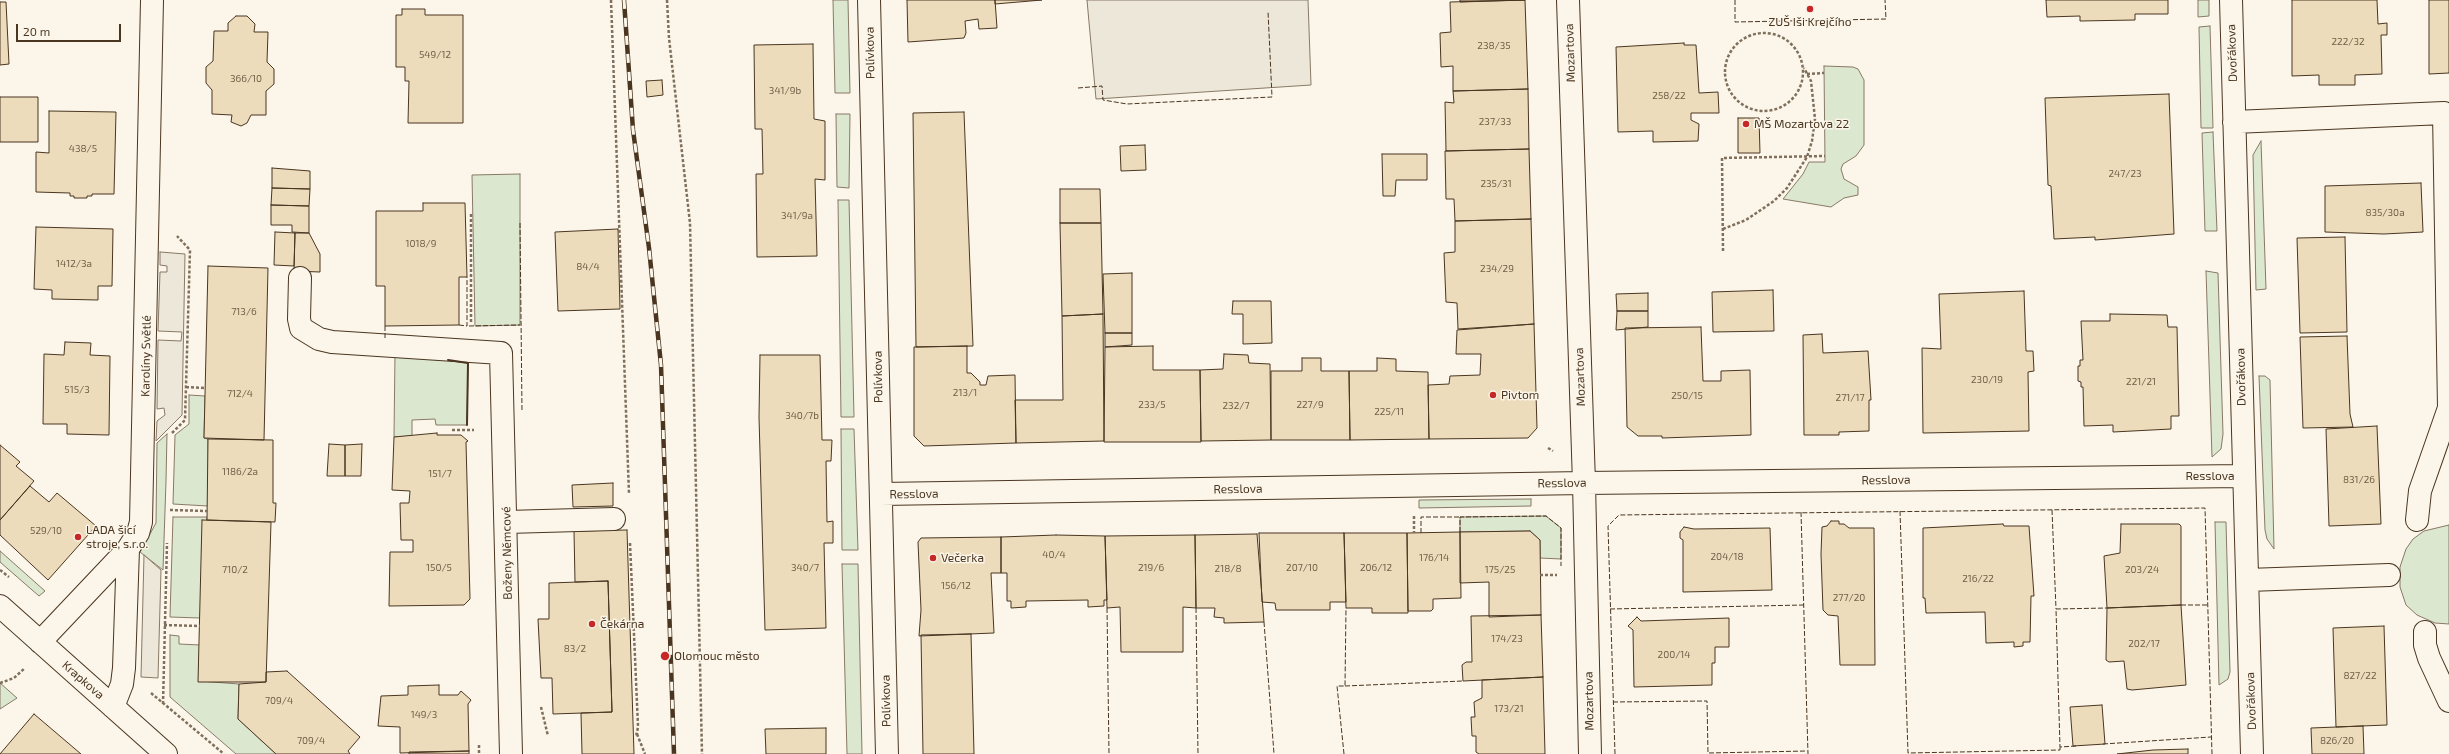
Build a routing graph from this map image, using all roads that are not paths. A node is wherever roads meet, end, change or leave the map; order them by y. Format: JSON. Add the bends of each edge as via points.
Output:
{"nodes":[{"id":1,"x":152,"y":0,"type":"edge"},
{"id":2,"x":869,"y":0,"type":"edge"},
{"id":3,"x":1568,"y":0,"type":"edge"},
{"id":4,"x":2230,"y":0,"type":"edge"},
{"id":5,"x":2234,"y":122,"type":"junction"},
{"id":6,"x":300,"y":278,"type":"dead end"},
{"id":7,"x":2243,"y":476,"type":"junction"},
{"id":8,"x":1584,"y":483,"type":"junction"},
{"id":9,"x":881,"y":494,"type":"junction"},
{"id":10,"x":614,"y":519,"type":"dead end"},
{"id":11,"x":2417,"y":520,"type":"dead end"},
{"id":12,"x":507,"y":522,"type":"junction"},
{"id":13,"x":128,"y":549,"type":"junction"},
{"id":14,"x":2389,"y":575,"type":"dead end"},
{"id":15,"x":2248,"y":580,"type":"junction"},
{"id":16,"x":0,"y":606,"type":"edge"},
{"id":17,"x":2425,"y":632,"type":"dead end"},
{"id":18,"x":40,"y":642,"type":"junction"},
{"id":19,"x":2449,"y":701,"type":"edge"},
{"id":20,"x":113,"y":707,"type":"junction"},
{"id":21,"x":166,"y":754,"type":"edge"},
{"id":22,"x":511,"y":754,"type":"edge"},
{"id":23,"x":887,"y":754,"type":"edge"},
{"id":24,"x":1590,"y":754,"type":"edge"},
{"id":25,"x":2252,"y":754,"type":"edge"}],
"edges":[{"from":1,"to":13,"type":"street","name":"Karolíny Světlé","via":[[143,511],[138,533]]},
{"from":2,"to":9,"type":"street","name":"Polívkova"},
{"from":3,"to":8,"type":"street","name":"Mozartova"},
{"from":4,"to":5,"type":"street","name":"Dvořákova"},
{"from":5,"to":7,"type":"street","name":"Dvořákova"},
{"from":5,"to":11,"type":"street","via":[[2444,113],[2449,408],[2420,491]]},
{"from":6,"to":12,"type":"street","name":"Boženy Němcové","via":[[301,328],[319,339],[501,353]]},
{"from":7,"to":8,"type":"street","name":"Resslova"},
{"from":7,"to":15,"type":"street","name":"Dvořákova"},
{"from":8,"to":9,"type":"street","name":"Resslova"},
{"from":8,"to":24,"type":"street","name":"Mozartova"},
{"from":9,"to":23,"type":"street","name":"Polívkova"},
{"from":10,"to":12,"type":"street"},
{"from":12,"to":22,"type":"street","name":"Boženy Němcové"},
{"from":13,"to":18,"type":"street"},
{"from":13,"to":20,"type":"street","name":"Karolíny Světlé","via":[[123,673],[119,695]]},
{"from":14,"to":15,"type":"street"},
{"from":15,"to":25,"type":"street","name":"Dvořákova"},
{"from":16,"to":18,"type":"street","name":"Krapkova"},
{"from":17,"to":19,"type":"street","via":[[2429,658]]},
{"from":18,"to":20,"type":"street","name":"Krapkova"},
{"from":20,"to":21,"type":"street","name":"Krapkova"}]}
